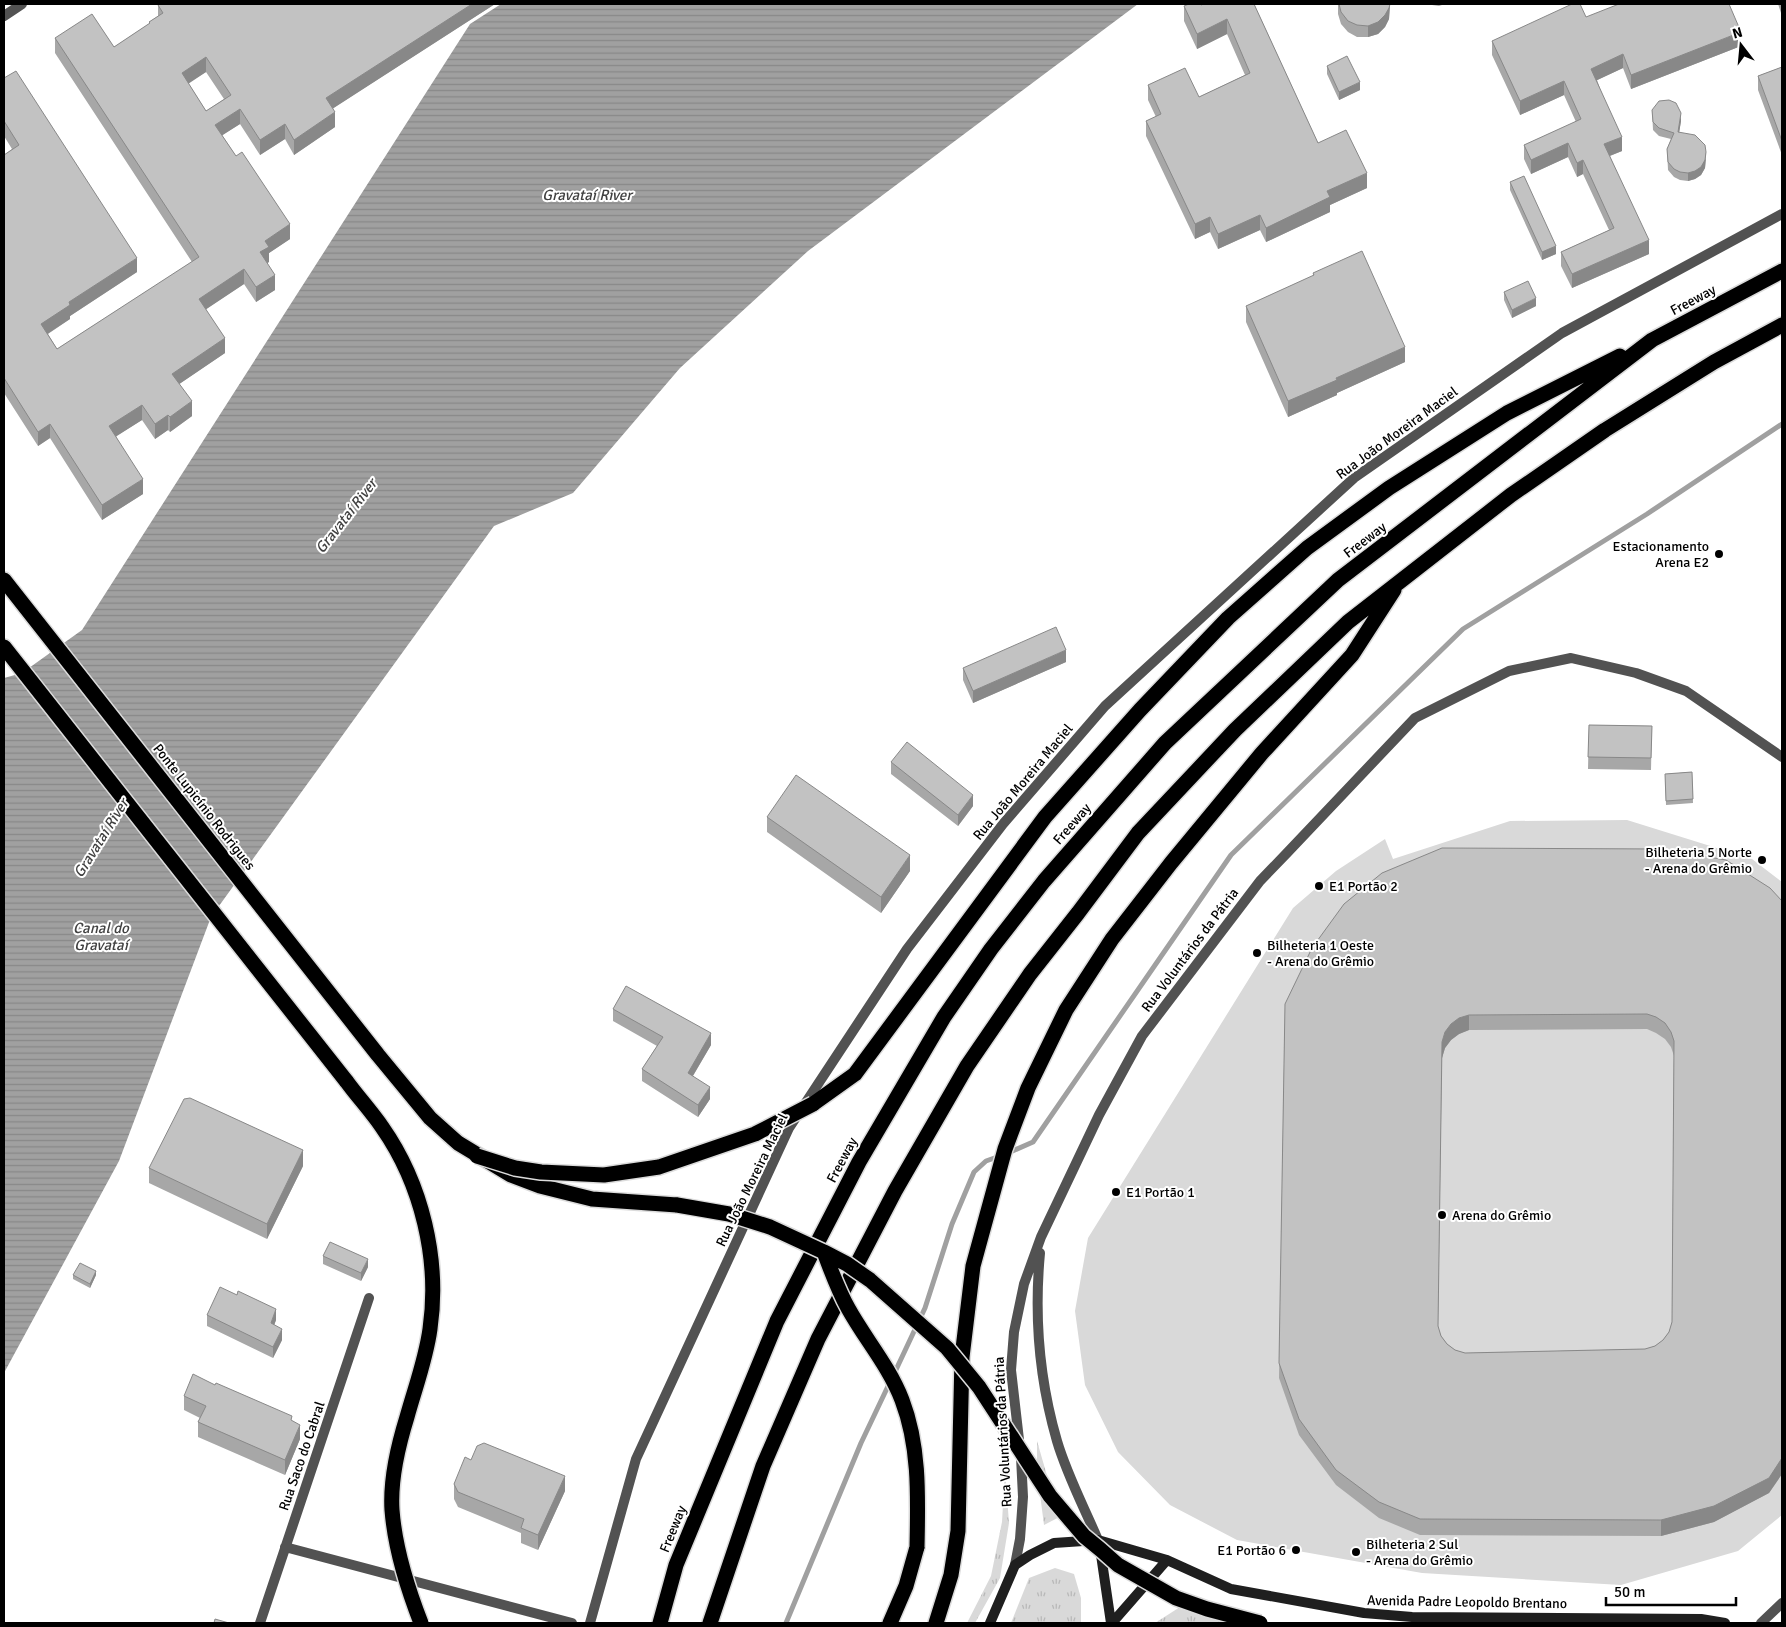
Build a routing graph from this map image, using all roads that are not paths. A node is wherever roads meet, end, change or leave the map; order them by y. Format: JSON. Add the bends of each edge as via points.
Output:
{"nodes":[{"id":1,"x":22,"y":4,"type":"edge"},
{"id":2,"x":4,"y":16,"type":"edge"},
{"id":3,"x":1782,"y":214,"type":"edge"},
{"id":4,"x":1782,"y":271,"type":"edge"},
{"id":5,"x":1782,"y":325,"type":"edge"},
{"id":6,"x":1652,"y":340,"type":"junction"},
{"id":7,"x":4,"y":580,"type":"edge"},
{"id":8,"x":1400,"y":581,"type":"junction"},
{"id":9,"x":4,"y":647,"type":"edge"},
{"id":10,"x":1782,"y":757,"type":"edge"},
{"id":11,"x":478,"y":1156,"type":"junction"},
{"id":12,"x":1041,"y":1237,"type":"junction"},
{"id":13,"x":824,"y":1252,"type":"junction"},
{"id":14,"x":369,"y":1298,"type":"dead end"},
{"id":15,"x":1098,"y":1540,"type":"junction"},
{"id":16,"x":286,"y":1547,"type":"junction"},
{"id":17,"x":1167,"y":1560,"type":"junction"},
{"id":18,"x":1015,"y":1566,"type":"junction"},
{"id":19,"x":1782,"y":1602,"type":"edge"},
{"id":20,"x":993,"y":1621,"type":"edge"},
{"id":21,"x":260,"y":1623,"type":"edge"},
{"id":22,"x":422,"y":1623,"type":"edge"},
{"id":23,"x":572,"y":1623,"type":"edge"},
{"id":24,"x":590,"y":1623,"type":"edge"},
{"id":25,"x":660,"y":1623,"type":"edge"},
{"id":26,"x":710,"y":1623,"type":"edge"},
{"id":27,"x":890,"y":1623,"type":"edge"},
{"id":28,"x":936,"y":1623,"type":"edge"},
{"id":29,"x":1111,"y":1623,"type":"edge"},
{"id":30,"x":1260,"y":1623,"type":"edge"},
{"id":31,"x":1725,"y":1623,"type":"edge"},
{"id":32,"x":1761,"y":1623,"type":"edge"}],
"edges":[{"from":1,"to":2,"type":"street"},
{"from":3,"to":24,"type":"street","name":"Rua João Moreira Maciel","via":[[1562,333],[1354,478],[1105,706],[1003,824],[907,950],[789,1128],[636,1459]]},
{"from":4,"to":6,"type":"highway","name":"Freeway"},
{"from":5,"to":8,"type":"highway","via":[[1714,362],[1605,430],[1511,495]]},
{"from":6,"to":11,"type":"highway","bridge":true,"via":[[1507,412],[1389,488],[1307,548],[1228,618],[1140,710],[1045,817],[855,1074],[813,1104],[755,1134],[659,1167],[604,1175],[541,1172],[515,1168]]},
{"from":6,"to":25,"type":"highway","name":"Freeway","via":[[1338,580],[1165,744],[1044,881],[991,949],[903,1084],[777,1321],[676,1565]]},
{"from":7,"to":11,"type":"highway","name":"Ponte Lupicínio Rodrigues","via":[[378,1055],[430,1118]]},
{"from":8,"to":26,"type":"highway","via":[[1348,622],[1235,730],[1138,833],[1030,974],[967,1066],[895,1191],[818,1339],[763,1466]]},
{"from":8,"to":28,"type":"highway","via":[[1352,655],[1262,753],[1112,939],[1066,1010],[1028,1088],[1005,1149],[973,1266],[962,1357],[958,1531],[951,1575]]},
{"from":9,"to":22,"type":"highway","bridge":true,"via":[[382,1127],[407,1169],[427,1233],[433,1297],[430,1329],[395,1466],[392,1509],[400,1563]]},
{"from":10,"to":12,"type":"street","name":"Rua Voluntários da Pátria","via":[[1686,691],[1636,674],[1570,658],[1509,671],[1415,718],[1260,881],[1142,1036],[1099,1115]]},
{"from":11,"to":13,"type":"highway","bridge":true,"via":[[511,1175],[540,1186],[592,1199],[677,1205],[729,1214],[770,1227]]},
{"from":12,"to":15,"type":"street","name":"Rua Voluntários da Pátria","via":[[1036,1313],[1045,1394],[1057,1442]]},
{"from":12,"to":18,"type":"street","name":"Rua Voluntários da Pátria","via":[[1024,1284],[1014,1332],[1011,1370],[1023,1497]]},
{"from":13,"to":27,"type":"highway","bridge":true,"via":[[848,1309],[877,1351],[902,1400],[913,1441],[919,1488],[917,1547],[906,1586]]},
{"from":13,"to":30,"type":"highway","bridge":true,"via":[[870,1280],[948,1348],[979,1387],[1050,1496],[1084,1536],[1118,1565],[1176,1598]]},
{"from":14,"to":16,"type":"street","name":"Rua Saco do Cabral"},
{"from":15,"to":17,"type":"main road","name":"Avenida Padre Leopoldo Brentano"},
{"from":15,"to":18,"type":"main road","via":[[1054,1543]]},
{"from":15,"to":29,"type":"main road","name":"Rua Voluntários da Pátria"},
{"from":16,"to":21,"type":"street","name":"Rua Saco do Cabral"},
{"from":16,"to":23,"type":"street"},
{"from":17,"to":29,"type":"main road"},
{"from":17,"to":31,"type":"main road","name":"Avenida Padre Leopoldo Brentano","via":[[1231,1589],[1364,1613],[1412,1617],[1701,1619]]},
{"from":18,"to":20,"type":"main road","name":"Rua Voluntários da Pátria"},
{"from":19,"to":32,"type":"street"}]}
